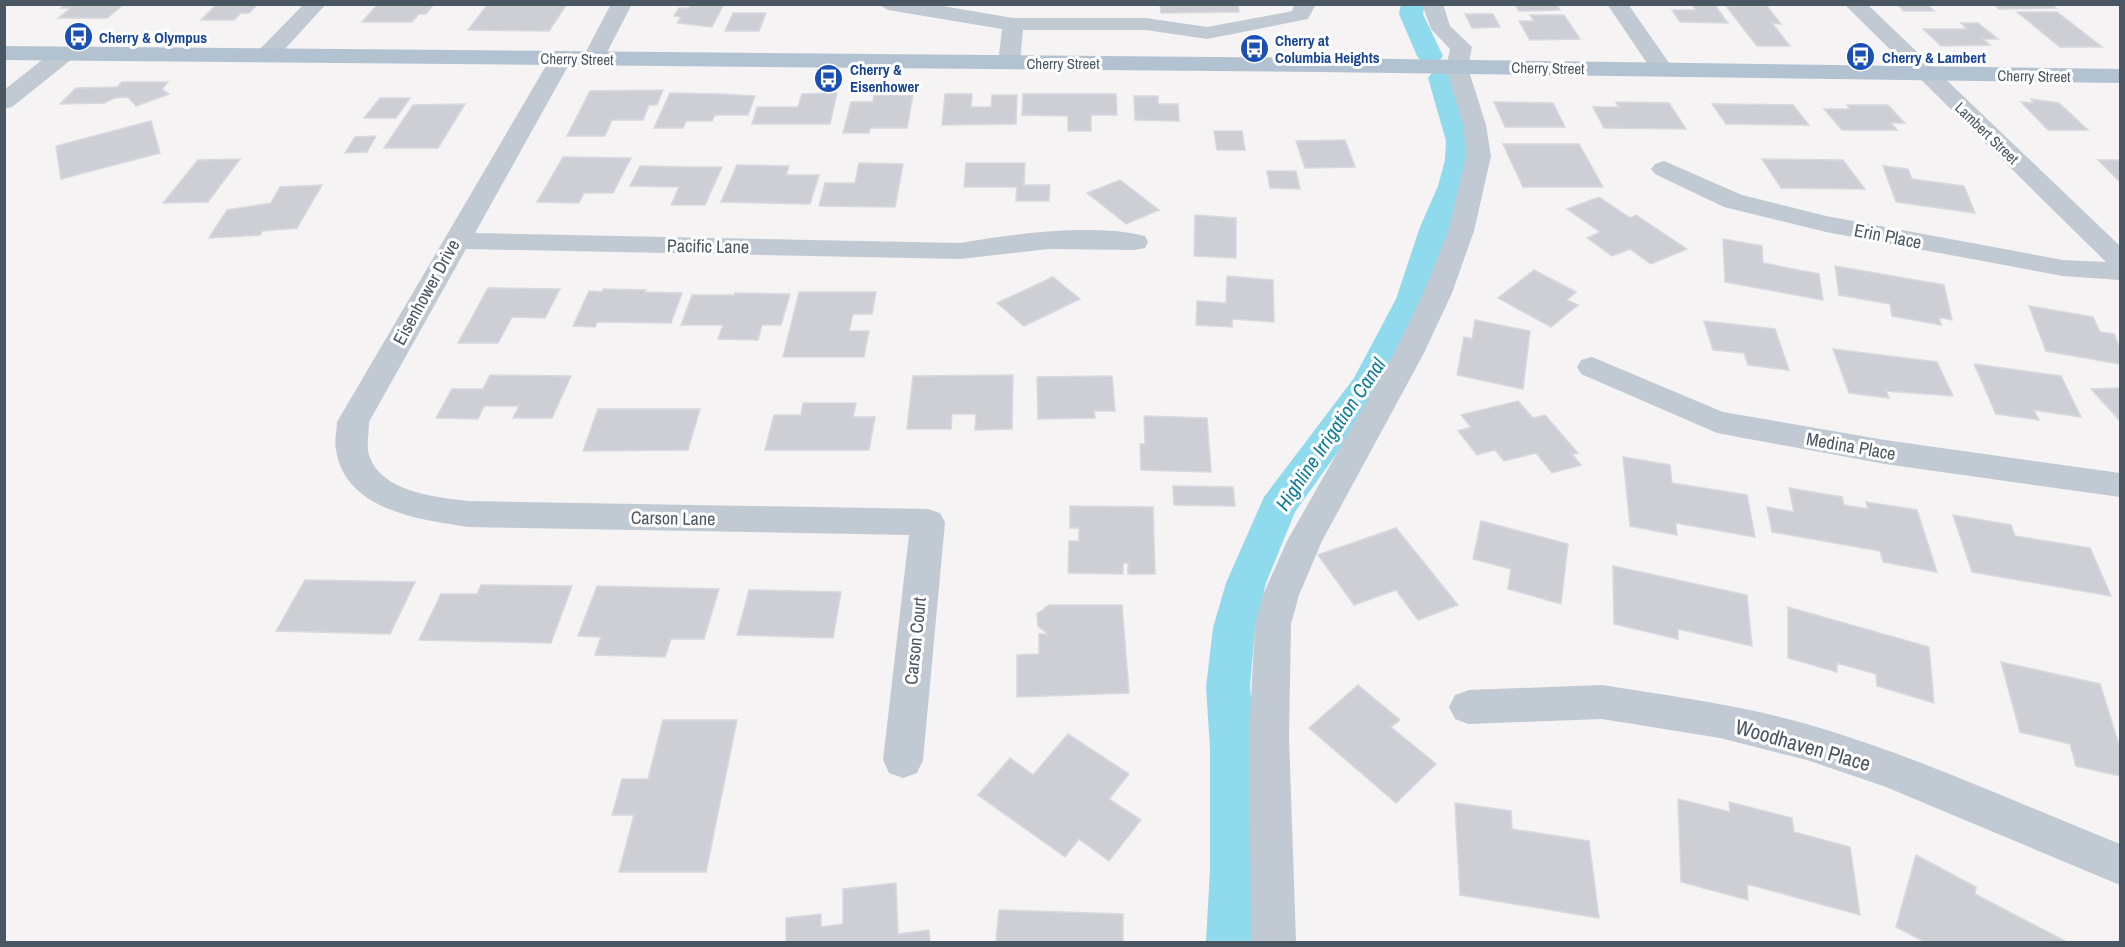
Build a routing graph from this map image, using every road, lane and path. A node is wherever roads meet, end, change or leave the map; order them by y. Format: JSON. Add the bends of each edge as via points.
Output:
{"nodes":[{"id":1,"x":316,"y":4,"type":"edge"},
{"id":2,"x":621,"y":4,"type":"edge"},
{"id":3,"x":888,"y":4,"type":"edge"},
{"id":4,"x":1306,"y":4,"type":"edge"},
{"id":5,"x":1432,"y":4,"type":"edge"},
{"id":6,"x":1617,"y":4,"type":"edge"},
{"id":7,"x":1854,"y":4,"type":"edge"},
{"id":8,"x":971,"y":11,"type":"edge"},
{"id":9,"x":1102,"y":14,"type":"edge"},
{"id":10,"x":1013,"y":24,"type":"junction"},
{"id":11,"x":1207,"y":33,"type":"junction"},
{"id":12,"x":4,"y":52,"type":"edge"},
{"id":13,"x":64,"y":54,"type":"junction"},
{"id":14,"x":267,"y":55,"type":"junction"},
{"id":15,"x":561,"y":59,"type":"junction"},
{"id":16,"x":593,"y":59,"type":"junction"},
{"id":17,"x":1009,"y":63,"type":"junction"},
{"id":18,"x":1212,"y":64,"type":"junction"},
{"id":19,"x":1456,"y":67,"type":"junction"},
{"id":20,"x":1664,"y":70,"type":"junction"},
{"id":21,"x":1924,"y":75,"type":"junction"},
{"id":22,"x":2121,"y":76,"type":"edge"},
{"id":23,"x":4,"y":102,"type":"edge"},
{"id":24,"x":1664,"y":169,"type":"dead end"},
{"id":25,"x":455,"y":241,"type":"junction"},
{"id":26,"x":1135,"y":242,"type":"dead end"},
{"id":27,"x":2121,"y":261,"type":"edge"},
{"id":28,"x":2121,"y":272,"type":"edge"},
{"id":29,"x":1592,"y":367,"type":"dead end"},
{"id":30,"x":2121,"y":486,"type":"edge"},
{"id":31,"x":419,"y":507,"type":"joint"},
{"id":32,"x":928,"y":522,"type":"joint"},
{"id":33,"x":1469,"y":707,"type":"dead end"},
{"id":34,"x":903,"y":760,"type":"dead end"},
{"id":35,"x":2121,"y":865,"type":"edge"},
{"id":36,"x":1273,"y":942,"type":"edge"}],
"edges":[{"from":1,"to":14,"type":"street"},
{"from":2,"to":16,"type":"street"},
{"from":3,"to":8,"type":"street"},
{"from":4,"to":11,"type":"street","via":[[1301,15],[1292,18]]},
{"from":5,"to":19,"type":"street","via":[[1443,34],[1461,47]]},
{"from":6,"to":20,"type":"street"},
{"from":7,"to":21,"type":"street","name":"Lambert Street"},
{"from":8,"to":10,"type":"street"},
{"from":9,"to":10,"type":"street"},
{"from":9,"to":11,"type":"street"},
{"from":10,"to":17,"type":"street"},
{"from":11,"to":18,"type":"street"},
{"from":12,"to":13,"type":"main road","name":"Cherry Street"},
{"from":13,"to":14,"type":"main road","name":"Cherry Street"},
{"from":13,"to":23,"type":"street"},
{"from":14,"to":15,"type":"main road","name":"Cherry Street"},
{"from":15,"to":16,"type":"main road","name":"Cherry Street"},
{"from":15,"to":25,"type":"street","name":"Eisenhower Drive"},
{"from":16,"to":17,"type":"main road","name":"Cherry Street"},
{"from":17,"to":18,"type":"main road","name":"Cherry Street"},
{"from":18,"to":19,"type":"main road","name":"Cherry Street"},
{"from":19,"to":20,"type":"main road","name":"Cherry Street"},
{"from":19,"to":36,"type":"street","via":[[1472,111],[1479,155],[1457,248],[1418,335],[1307,531],[1272,627],[1269,701]]},
{"from":20,"to":21,"type":"main road","name":"Cherry Street"},
{"from":21,"to":22,"type":"main road","name":"Cherry Street"},
{"from":21,"to":27,"type":"street","name":"Lambert Street"},
{"from":24,"to":28,"type":"street","name":"Erin Place","via":[[1733,201],[1826,224],[2064,268]]},
{"from":25,"to":26,"type":"street","name":"Pacific Lane","via":[[960,251],[1077,238]]},
{"from":25,"to":31,"type":"street","name":"Eisenhower Drive","via":[[353,422],[352,452],[362,474],[385,495]]},
{"from":29,"to":30,"type":"street","name":"Medina Place","via":[[1717,422],[1885,452]]},
{"from":31,"to":32,"type":"street","name":"Carson Lane","via":[[513,516]]},
{"from":32,"to":34,"type":"street","name":"Carson Court"},
{"from":33,"to":35,"type":"street","name":"Woodhaven Place","via":[[1602,702],[1807,742],[1895,772]]}]}
